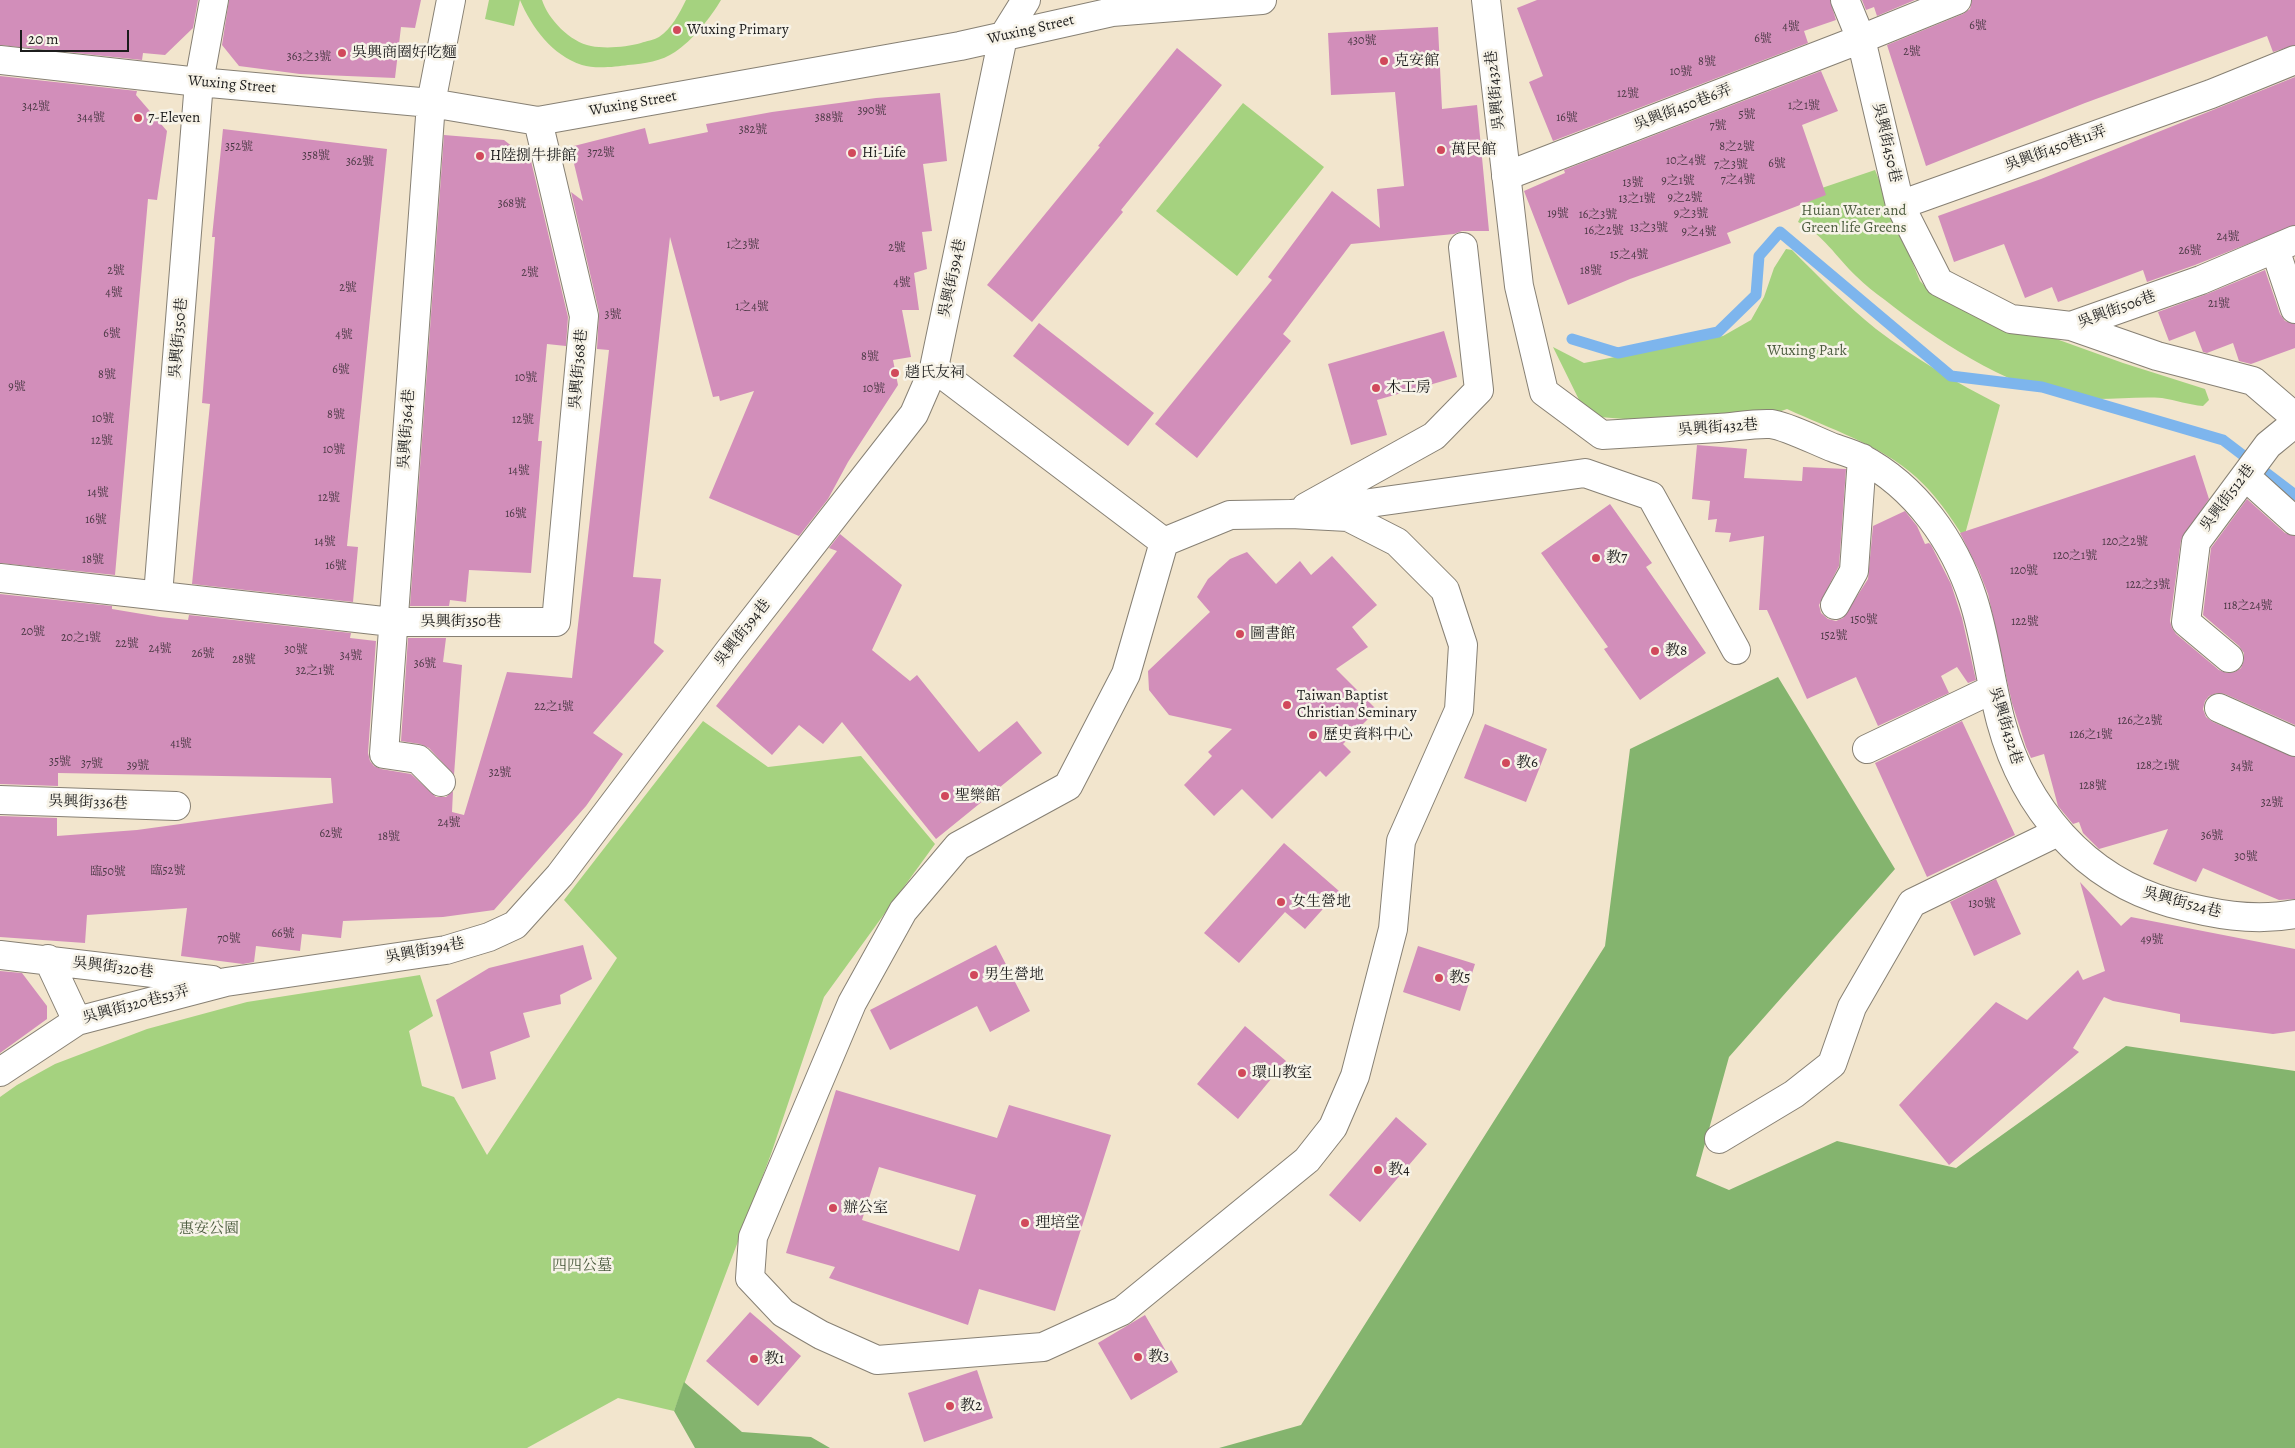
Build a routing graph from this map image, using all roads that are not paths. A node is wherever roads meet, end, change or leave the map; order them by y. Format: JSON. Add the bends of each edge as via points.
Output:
{"nodes":[{"id":1,"x":214,"y":0,"type":"edge"},
{"id":2,"x":451,"y":0,"type":"edge"},
{"id":3,"x":1026,"y":0,"type":"edge"},
{"id":4,"x":1262,"y":0,"type":"edge"},
{"id":5,"x":1486,"y":0,"type":"edge"},
{"id":6,"x":1845,"y":0,"type":"edge"},
{"id":7,"x":1957,"y":0,"type":"edge"},
{"id":8,"x":1004,"y":37,"type":"junction"},
{"id":9,"x":1861,"y":39,"type":"junction"},
{"id":10,"x":0,"y":60,"type":"edge"},
{"id":11,"x":2295,"y":60,"type":"edge"},
{"id":12,"x":199,"y":82,"type":"junction"},
{"id":13,"x":432,"y":104,"type":"junction"},
{"id":14,"x":538,"y":121,"type":"junction"},
{"id":15,"x":1506,"y":176,"type":"junction"},
{"id":16,"x":1900,"y":205,"type":"junction"},
{"id":17,"x":2285,"y":244,"type":"edge"},
{"id":18,"x":1463,"y":247,"type":"dead end"},
{"id":19,"x":1939,"y":282,"type":"joint"},
{"id":20,"x":2295,"y":309,"type":"edge"},
{"id":21,"x":2071,"y":326,"type":"junction"},
{"id":22,"x":934,"y":368,"type":"junction"},
{"id":23,"x":2295,"y":417,"type":"edge"},
{"id":24,"x":2295,"y":423,"type":"edge"},
{"id":25,"x":1862,"y":458,"type":"junction"},
{"id":26,"x":2245,"y":476,"type":"junction"},
{"id":27,"x":1291,"y":514,"type":"junction"},
{"id":28,"x":2295,"y":521,"type":"edge"},
{"id":29,"x":1164,"y":542,"type":"junction"},
{"id":30,"x":0,"y":578,"type":"edge"},
{"id":31,"x":158,"y":595,"type":"junction"},
{"id":32,"x":1835,"y":605,"type":"dead end"},
{"id":33,"x":392,"y":622,"type":"junction"},
{"id":34,"x":556,"y":622,"type":"joint"},
{"id":35,"x":1736,"y":650,"type":"dead end"},
{"id":36,"x":2229,"y":658,"type":"dead end"},
{"id":37,"x":1993,"y":689,"type":"junction"},
{"id":38,"x":2219,"y":708,"type":"dead end"},
{"id":39,"x":2295,"y":742,"type":"edge"},
{"id":40,"x":1867,"y":749,"type":"dead end"},
{"id":41,"x":441,"y":782,"type":"dead end"},
{"id":42,"x":0,"y":800,"type":"edge"},
{"id":43,"x":176,"y":806,"type":"dead end"},
{"id":44,"x":2058,"y":832,"type":"junction"},
{"id":45,"x":2295,"y":914,"type":"edge"},
{"id":46,"x":0,"y":955,"type":"edge"},
{"id":47,"x":48,"y":960,"type":"junction"},
{"id":48,"x":226,"y":982,"type":"junction"},
{"id":49,"x":77,"y":1021,"type":"junction"},
{"id":50,"x":0,"y":1072,"type":"edge"},
{"id":51,"x":1719,"y":1139,"type":"dead end"}],
"edges":[{"from":1,"to":12,"type":"street","name":"吳興街350巷"},
{"from":2,"to":13,"type":"street","name":"吳興街364巷"},
{"from":3,"to":8,"type":"street","name":"吳興街394巷"},
{"from":4,"to":8,"type":"street","name":"Wuxing Street","via":[[1112,12]]},
{"from":5,"to":15,"type":"street","name":"吳興街432巷"},
{"from":6,"to":9,"type":"street","name":"吳興街450巷"},
{"from":7,"to":9,"type":"street","name":"吳興街450巷6弄"},
{"from":8,"to":14,"type":"street","name":"Wuxing Street"},
{"from":8,"to":22,"type":"street","name":"吳興街394巷"},
{"from":9,"to":15,"type":"street","name":"吳興街450巷6弄"},
{"from":9,"to":16,"type":"street","name":"吳興街450巷"},
{"from":10,"to":12,"type":"street","name":"Wuxing Street"},
{"from":11,"to":16,"type":"street","name":"吳興街450巷11弄","via":[[2211,94]]},
{"from":12,"to":13,"type":"street","name":"Wuxing Street"},
{"from":12,"to":31,"type":"street","name":"吳興街350巷"},
{"from":13,"to":14,"type":"street","name":"Wuxing Street"},
{"from":13,"to":33,"type":"street","name":"吳興街364巷"},
{"from":14,"to":34,"type":"street","name":"吳興街368巷","via":[[584,316]]},
{"from":15,"to":25,"type":"street","name":"吳興街432巷","via":[[1519,286],[1544,392],[1602,435],[1772,424]]},
{"from":16,"to":19,"type":"street","name":"吳興街450巷"},
{"from":17,"to":20,"type":"street"},
{"from":17,"to":21,"type":"street","name":"吳興街506巷","via":[[2201,280]]},
{"from":18,"to":27,"type":"street","via":[[1479,390],[1434,436]]},
{"from":19,"to":21,"type":"street","name":"吳興街506巷","via":[[2011,319]]},
{"from":21,"to":23,"type":"street","via":[[2157,356],[2253,381]]},
{"from":22,"to":29,"type":"street"},
{"from":22,"to":48,"type":"street","name":"吳興街394巷","via":[[914,414],[560,875],[515,925],[446,950]]},
{"from":24,"to":26,"type":"street","name":"吳興街512巷","via":[[2268,445]]},
{"from":25,"to":32,"type":"street","via":[[1854,571]]},
{"from":25,"to":37,"type":"street","name":"吳興街432巷","via":[[1900,485],[1936,523],[1957,560],[1973,600]]},
{"from":26,"to":28,"type":"street"},
{"from":26,"to":36,"type":"street","name":"吳興街512巷","via":[[2196,542],[2186,622]]},
{"from":27,"to":29,"type":"street","via":[[1230,515]]},
{"from":27,"to":29,"type":"street","via":[[1348,517],[1396,542],[1445,590],[1464,645],[1460,710],[1401,841],[1393,929],[1355,1076],[1333,1126],[1307,1160],[1122,1312],[1044,1346],[877,1360],[783,1314],[750,1278],[753,1237],[852,1002],[903,912],[958,846],[1068,786],[1126,674]]},
{"from":27,"to":35,"type":"street","via":[[1585,473],[1651,496]]},
{"from":30,"to":31,"type":"street","name":"吳興街350巷"},
{"from":31,"to":33,"type":"street","name":"吳興街350巷"},
{"from":33,"to":34,"type":"street","name":"吳興街350巷"},
{"from":33,"to":41,"type":"street","name":"吳興街364巷","via":[[384,754],[418,760]]},
{"from":37,"to":40,"type":"street"},
{"from":37,"to":44,"type":"street","name":"吳興街432巷","via":[[2001,723],[2022,777],[2035,803]]},
{"from":38,"to":39,"type":"street"},
{"from":42,"to":43,"type":"street","name":"吳興街336巷"},
{"from":44,"to":45,"type":"street","name":"吳興街524巷","via":[[2091,864],[2151,898],[2240,918]]},
{"from":44,"to":51,"type":"street","via":[[1912,903],[1852,1007],[1832,1064],[1794,1094]]},
{"from":46,"to":47,"type":"street","name":"吳興街320巷"},
{"from":47,"to":48,"type":"street","name":"吳興街320巷"},
{"from":47,"to":49,"type":"street"},
{"from":48,"to":49,"type":"street","name":"吳興街320巷53弄"},
{"from":49,"to":50,"type":"street","name":"吳興街320巷53弄"}]}
